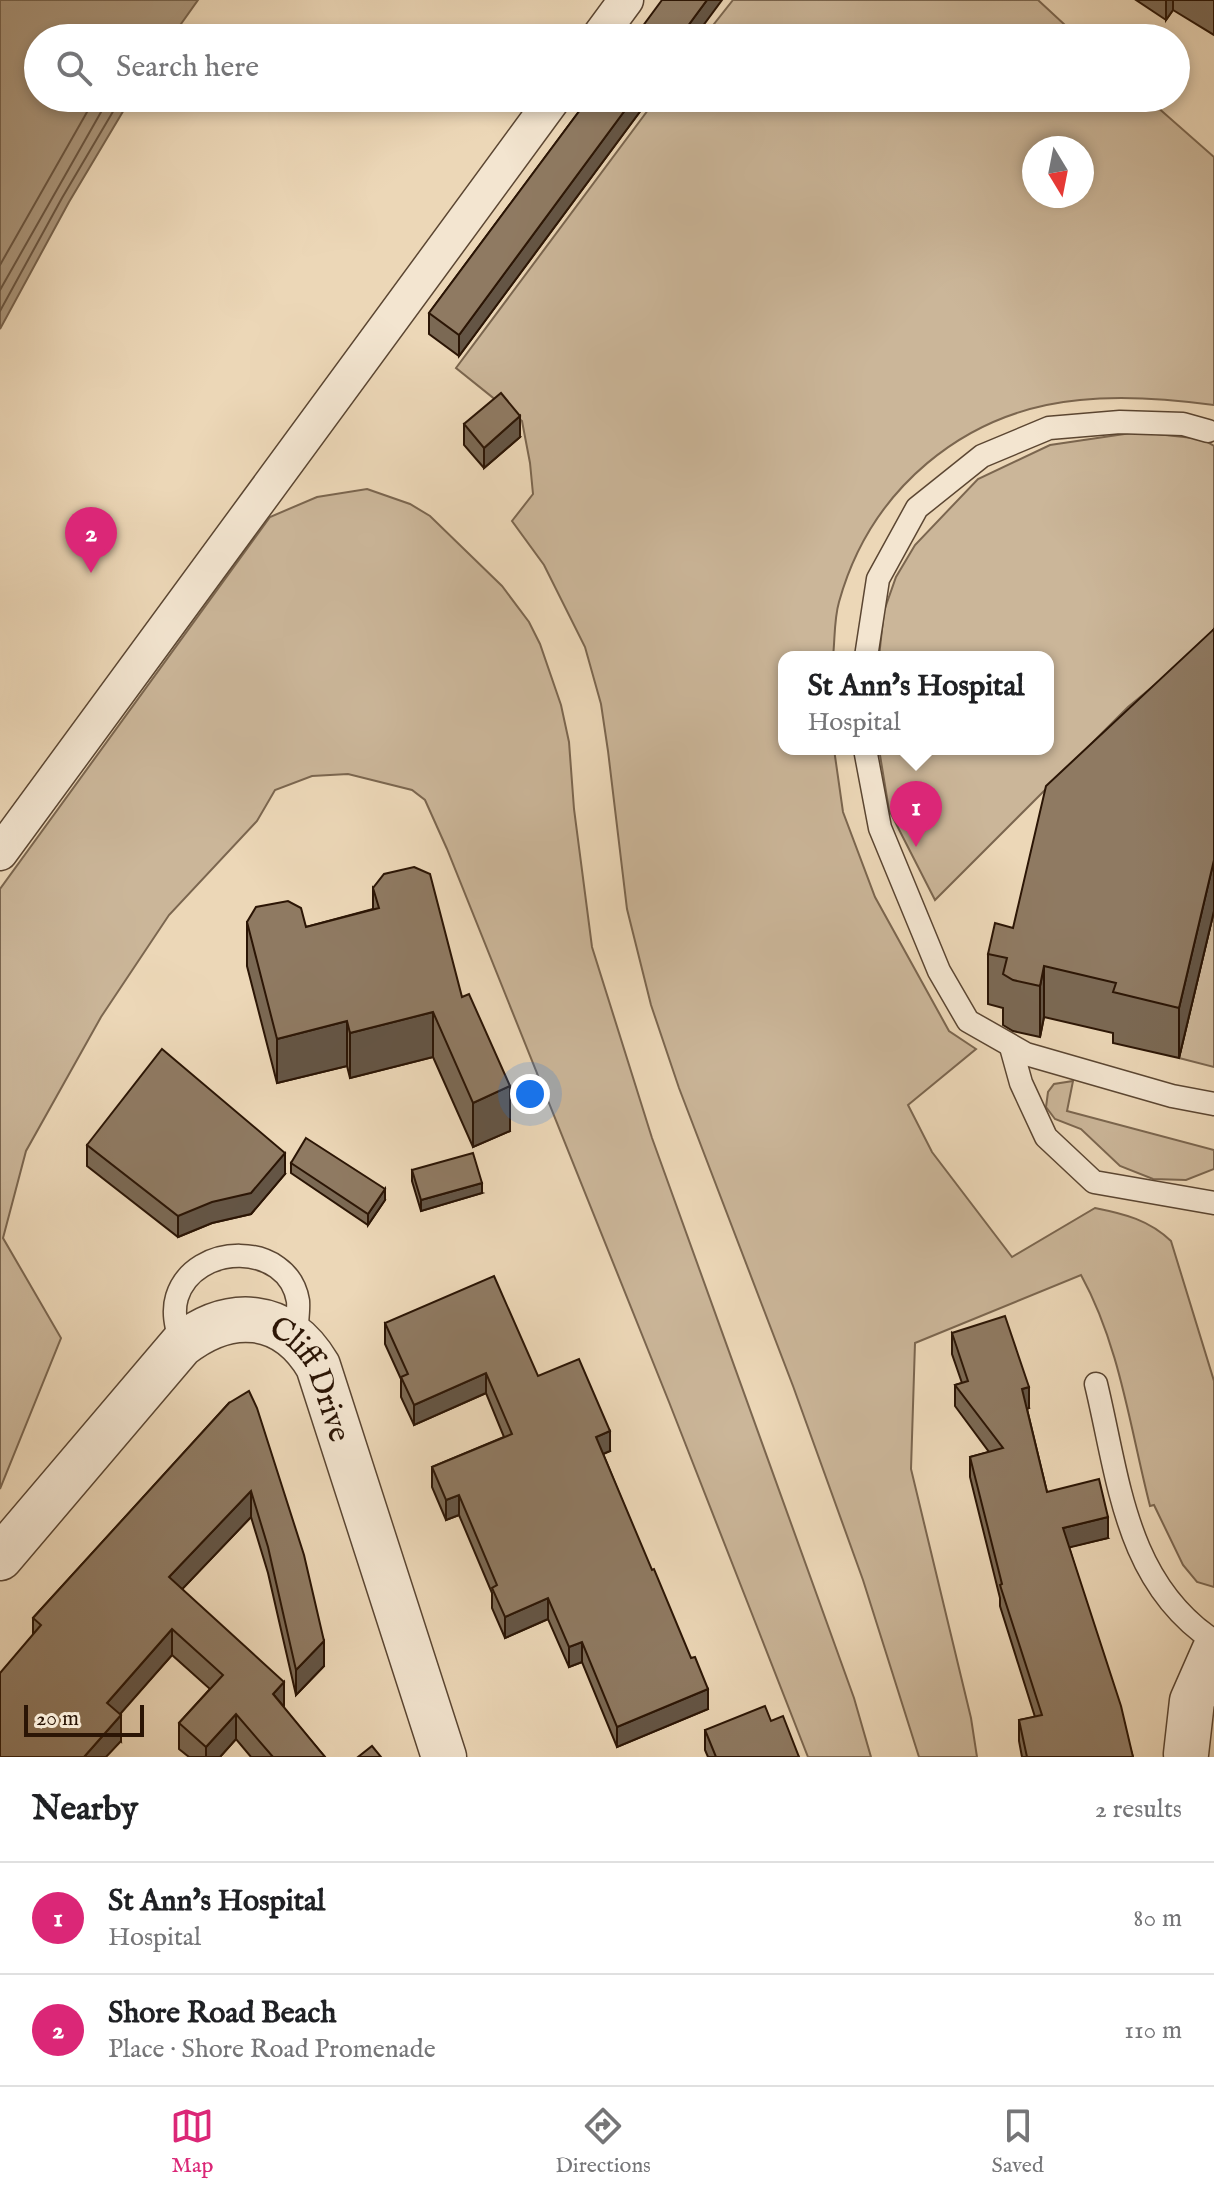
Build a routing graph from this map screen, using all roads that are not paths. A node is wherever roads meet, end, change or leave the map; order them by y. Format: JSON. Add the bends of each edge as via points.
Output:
{"nodes":[{"id":1,"x":626,"y":0,"type":"edge"},
{"id":2,"x":608,"y":24,"type":"edge"},
{"id":3,"x":544,"y":112,"type":"edge"},
{"id":4,"x":1208,"y":431,"type":"dead end"},
{"id":5,"x":867,"y":651,"type":"edge"},
{"id":6,"x":866,"y":755,"type":"edge"},
{"id":7,"x":0,"y":853,"type":"edge"},
{"id":8,"x":1011,"y":1047,"type":"junction"},
{"id":9,"x":1214,"y":1104,"type":"edge"},
{"id":10,"x":1214,"y":1203,"type":"edge"},
{"id":11,"x":296,"y":1338,"type":"junction"},
{"id":12,"x":181,"y":1345,"type":"junction"},
{"id":13,"x":1096,"y":1384,"type":"dead end"},
{"id":14,"x":0,"y":1558,"type":"edge"},
{"id":15,"x":1214,"y":1641,"type":"edge"},
{"id":16,"x":1214,"y":1651,"type":"edge"},
{"id":17,"x":1186,"y":1756,"type":"edge"},
{"id":18,"x":444,"y":1757,"type":"edge"}],
"edges":[{"from":1,"to":2,"type":"street"},
{"from":3,"to":7,"type":"street"},
{"from":4,"to":5,"type":"lane","via":[[1183,424],[1120,422],[1049,428],[982,456],[917,508],[878,579]]},
{"from":6,"to":8,"type":"lane","via":[[880,828],[939,971],[968,1021]]},
{"from":8,"to":9,"type":"lane"},
{"from":8,"to":10,"type":"lane","via":[[1046,1137],[1094,1182]]},
{"from":11,"to":12,"type":"street","name":"Cliff Drive","via":[[267,1323],[234,1320],[200,1331]]},
{"from":11,"to":12,"type":"lane","via":[[298,1301],[291,1283],[275,1266],[229,1254],[205,1263],[187,1278],[177,1297]]},
{"from":11,"to":18,"type":"street","name":"Cliff Drive","via":[[318,1366]]},
{"from":12,"to":14,"type":"street","name":"Cliff Drive"},
{"from":13,"to":15,"type":"lane","via":[[1130,1529],[1148,1572],[1175,1610]]},
{"from":16,"to":17,"type":"street","via":[[1192,1701]]}]}
